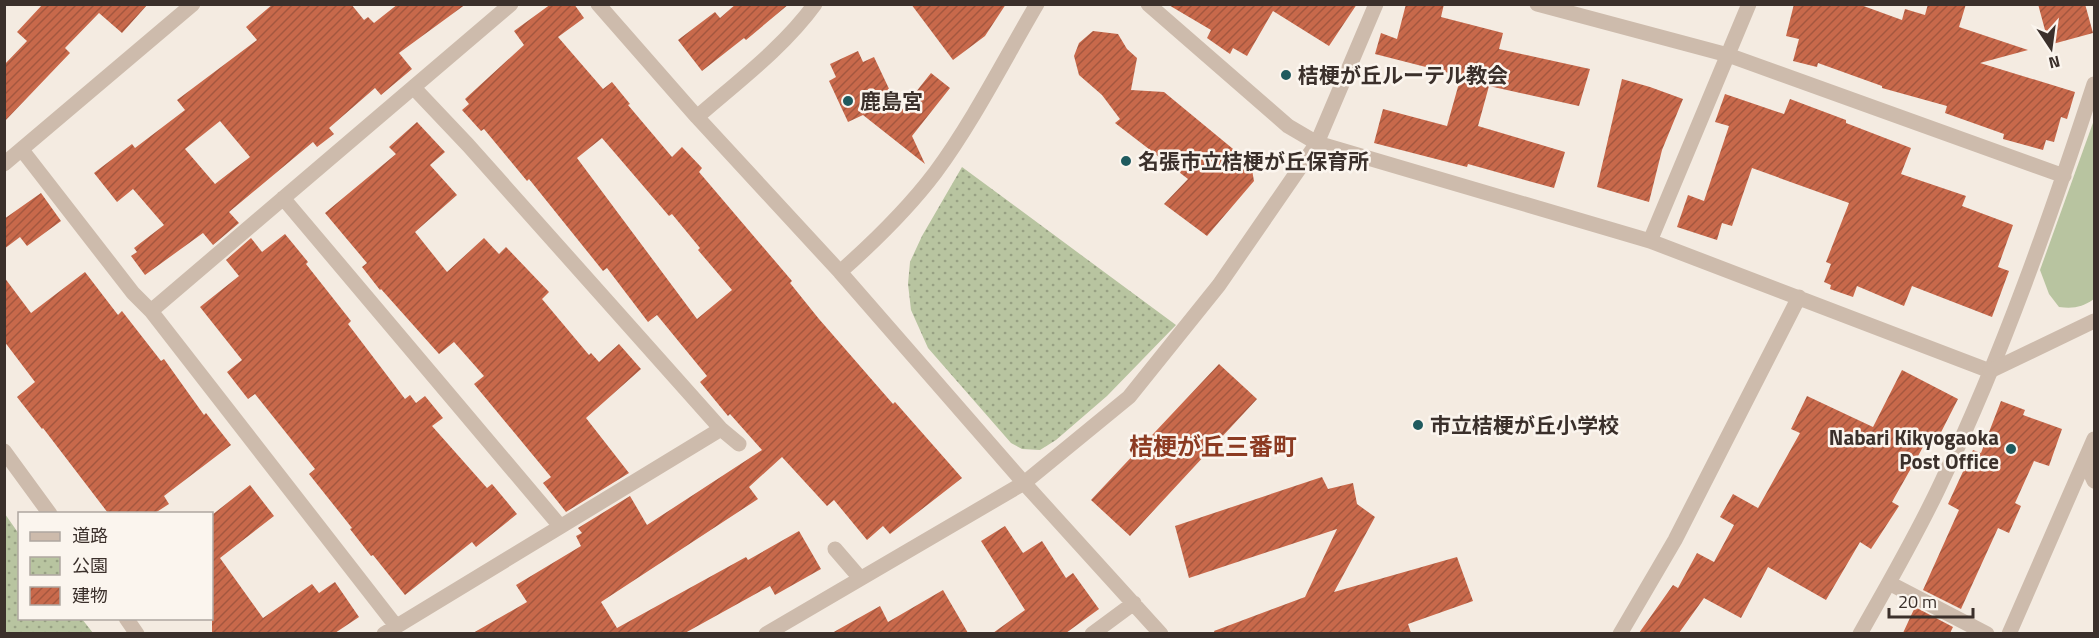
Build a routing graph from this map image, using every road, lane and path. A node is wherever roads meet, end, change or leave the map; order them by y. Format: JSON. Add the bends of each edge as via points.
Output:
{"nodes":[{"id":1,"x":193,"y":4,"type":"edge"},
{"id":2,"x":512,"y":4,"type":"edge"},
{"id":3,"x":598,"y":4,"type":"edge"},
{"id":4,"x":815,"y":4,"type":"edge"},
{"id":5,"x":1037,"y":4,"type":"edge"},
{"id":6,"x":1148,"y":4,"type":"edge"},
{"id":7,"x":1376,"y":4,"type":"edge"},
{"id":8,"x":1537,"y":4,"type":"edge"},
{"id":9,"x":1749,"y":4,"type":"edge"},
{"id":10,"x":1728,"y":55,"type":"junction"},
{"id":11,"x":2094,"y":84,"type":"edge"},
{"id":12,"x":414,"y":88,"type":"junction"},
{"id":13,"x":697,"y":117,"type":"junction"},
{"id":14,"x":1317,"y":143,"type":"junction"},
{"id":15,"x":22,"y":150,"type":"junction"},
{"id":16,"x":4,"y":164,"type":"edge"},
{"id":17,"x":2064,"y":176,"type":"junction"},
{"id":18,"x":283,"y":198,"type":"junction"},
{"id":19,"x":1650,"y":242,"type":"junction"},
{"id":20,"x":840,"y":272,"type":"junction"},
{"id":21,"x":1799,"y":297,"type":"junction"},
{"id":22,"x":151,"y":311,"type":"junction"},
{"id":23,"x":2094,"y":321,"type":"edge"},
{"id":24,"x":1990,"y":370,"type":"junction"},
{"id":25,"x":721,"y":429,"type":"junction"},
{"id":26,"x":2094,"y":439,"type":"edge"},
{"id":27,"x":740,"y":444,"type":"dead end"},
{"id":28,"x":4,"y":451,"type":"edge"},
{"id":29,"x":2085,"y":461,"type":"junction"},
{"id":30,"x":2094,"y":481,"type":"edge"},
{"id":31,"x":1024,"y":483,"type":"junction"},
{"id":32,"x":49,"y":512,"type":"edge"},
{"id":33,"x":560,"y":526,"type":"junction"},
{"id":34,"x":835,"y":549,"type":"dead end"},
{"id":35,"x":860,"y":578,"type":"junction"},
{"id":36,"x":1888,"y":583,"type":"junction"},
{"id":37,"x":1134,"y":603,"type":"junction"},
{"id":38,"x":127,"y":620,"type":"edge"},
{"id":39,"x":390,"y":630,"type":"edge"},
{"id":40,"x":137,"y":633,"type":"edge"},
{"id":41,"x":766,"y":633,"type":"edge"},
{"id":42,"x":1092,"y":633,"type":"edge"},
{"id":43,"x":1161,"y":633,"type":"edge"},
{"id":44,"x":1620,"y":633,"type":"edge"},
{"id":45,"x":1860,"y":633,"type":"edge"},
{"id":46,"x":1987,"y":633,"type":"edge"},
{"id":47,"x":2009,"y":633,"type":"edge"}],
"edges":[{"from":1,"to":15,"type":"street"},
{"from":2,"to":12,"type":"street"},
{"from":3,"to":13,"type":"street"},
{"from":4,"to":13,"type":"street","via":[[771,53]]},
{"from":5,"to":20,"type":"street","via":[[936,171],[876,241]]},
{"from":6,"to":14,"type":"street","via":[[1288,126]]},
{"from":7,"to":14,"type":"street"},
{"from":8,"to":10,"type":"street"},
{"from":9,"to":10,"type":"street"},
{"from":10,"to":17,"type":"street"},
{"from":10,"to":19,"type":"street"},
{"from":11,"to":17,"type":"street"},
{"from":12,"to":18,"type":"street"},
{"from":12,"to":25,"type":"street"},
{"from":13,"to":20,"type":"street"},
{"from":14,"to":19,"type":"street"},
{"from":14,"to":31,"type":"street","via":[[1218,285],[1129,397]]},
{"from":15,"to":16,"type":"street"},
{"from":15,"to":22,"type":"street"},
{"from":17,"to":24,"type":"street"},
{"from":18,"to":22,"type":"street"},
{"from":18,"to":33,"type":"street"},
{"from":19,"to":21,"type":"street"},
{"from":20,"to":31,"type":"street"},
{"from":21,"to":24,"type":"street"},
{"from":21,"to":44,"type":"street","via":[[1675,540]]},
{"from":22,"to":39,"type":"street"},
{"from":23,"to":24,"type":"street"},
{"from":24,"to":36,"type":"street","via":[[1942,482]]},
{"from":25,"to":27,"type":"street"},
{"from":25,"to":33,"type":"street"},
{"from":26,"to":29,"type":"street"},
{"from":28,"to":32,"type":"street"},
{"from":29,"to":30,"type":"street"},
{"from":29,"to":47,"type":"street"},
{"from":31,"to":35,"type":"street"},
{"from":31,"to":37,"type":"street"},
{"from":33,"to":39,"type":"street"},
{"from":34,"to":35,"type":"street"},
{"from":35,"to":41,"type":"street"},
{"from":36,"to":45,"type":"street"},
{"from":36,"to":46,"type":"street"},
{"from":37,"to":42,"type":"street"},
{"from":37,"to":43,"type":"street"},
{"from":38,"to":40,"type":"street"}]}
